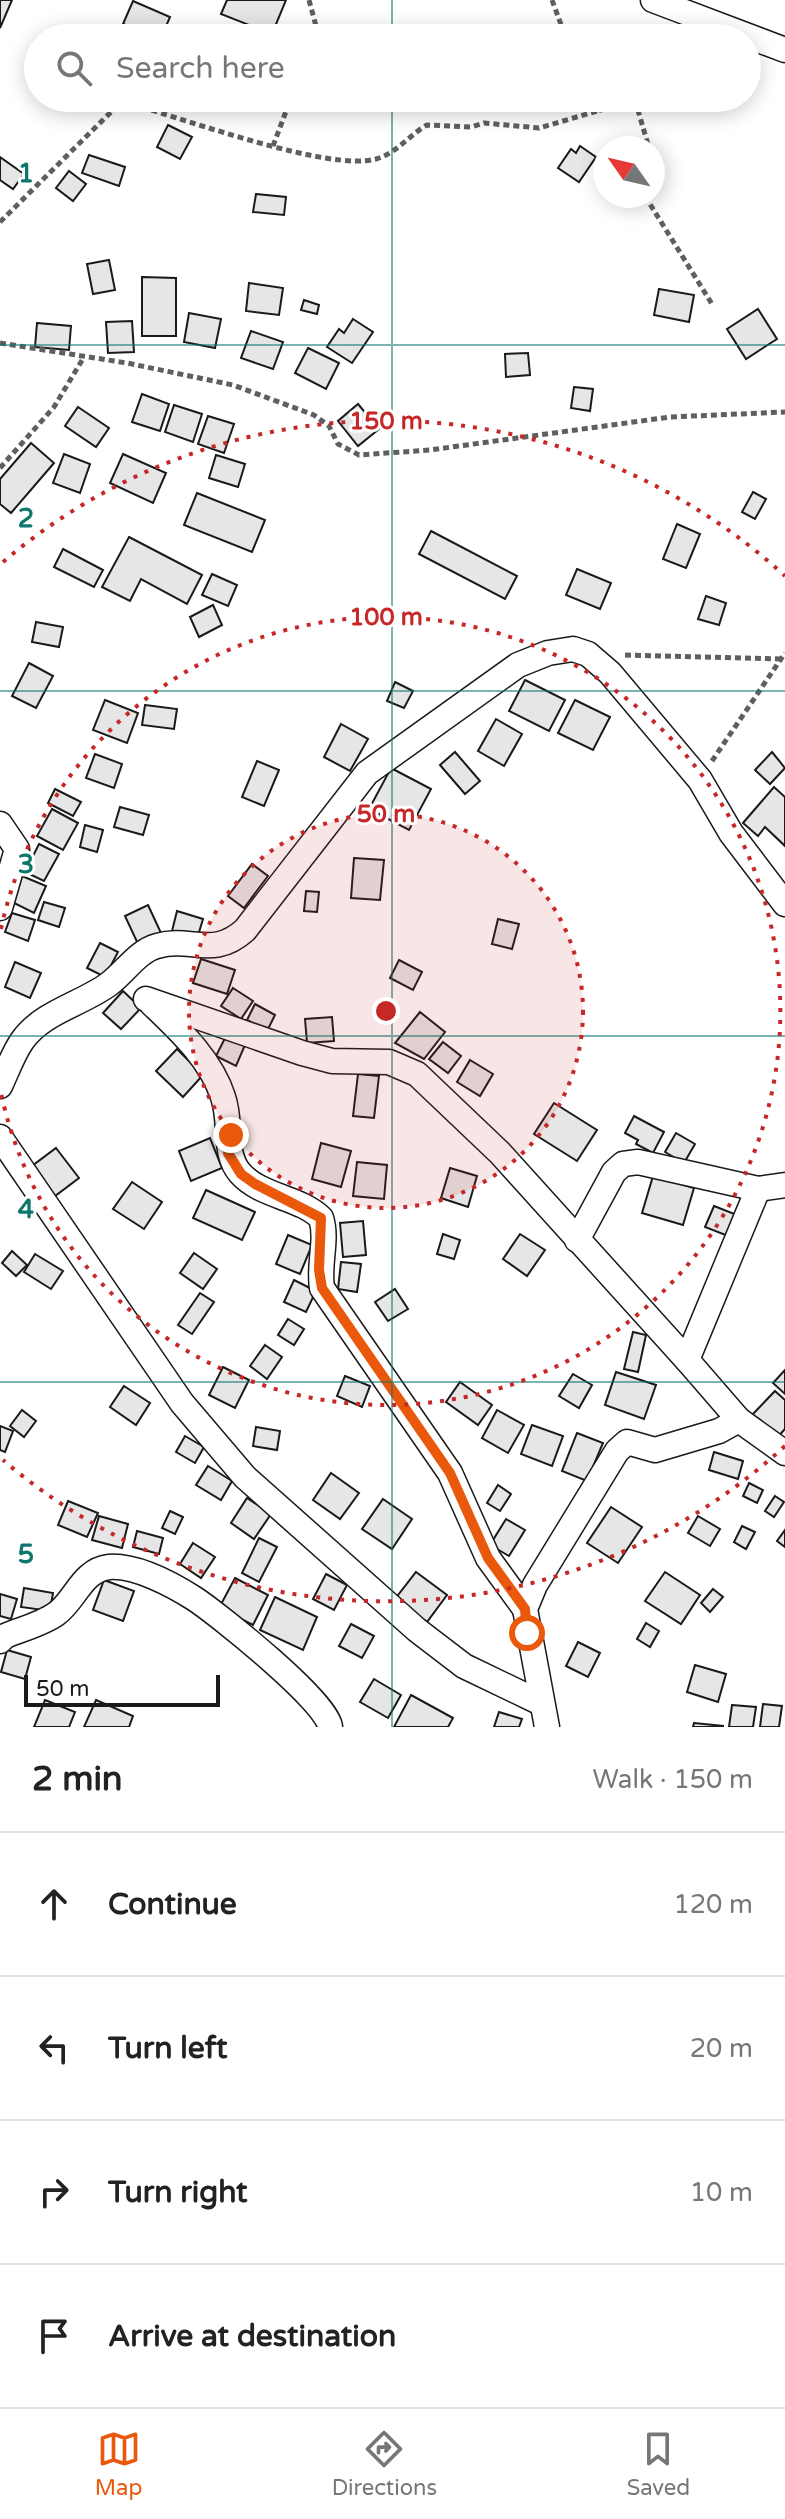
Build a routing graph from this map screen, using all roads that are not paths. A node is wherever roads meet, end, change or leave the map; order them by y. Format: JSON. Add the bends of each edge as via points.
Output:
{"nodes":[{"id":1,"x":653,"y":0,"type":"edge"},
{"id":2,"x":716,"y":24,"type":"edge"},
{"id":3,"x":761,"y":41,"type":"edge"},
{"id":4,"x":785,"y":50,"type":"edge"},
{"id":5,"x":0,"y":824,"type":"edge"},
{"id":6,"x":785,"y":904,"type":"edge"},
{"id":7,"x":0,"y":908,"type":"edge"},
{"id":8,"x":121,"y":975,"type":"junction"},
{"id":9,"x":146,"y":999,"type":"junction"},
{"id":10,"x":0,"y":1086,"type":"edge"},
{"id":11,"x":0,"y":1137,"type":"edge"},
{"id":12,"x":785,"y":1185,"type":"edge"},
{"id":13,"x":758,"y":1189,"type":"junction"},
{"id":14,"x":577,"y":1240,"type":"junction"},
{"id":15,"x":687,"y":1360,"type":"junction"},
{"id":16,"x":739,"y":1420,"type":"junction"},
{"id":17,"x":785,"y":1453,"type":"edge"},
{"id":18,"x":525,"y":1609,"type":"junction"},
{"id":19,"x":0,"y":1641,"type":"edge"},
{"id":20,"x":541,"y":1703,"type":"junction"},
{"id":21,"x":330,"y":1727,"type":"edge"},
{"id":22,"x":547,"y":1727,"type":"edge"}],
"edges":[{"from":1,"to":2,"type":"street"},
{"from":3,"to":4,"type":"street"},
{"from":5,"to":7,"type":"street","via":[[17,849]]},
{"from":6,"to":8,"type":"street","via":[[731,833],[700,780],[610,673],[573,649],[518,665],[367,773],[231,942],[157,946]]},
{"from":8,"to":9,"type":"street"},
{"from":8,"to":10,"type":"street","via":[[37,1026],[22,1041]]},
{"from":9,"to":14,"type":"street","via":[[302,1053],[332,1061],[389,1062],[417,1074],[500,1153]]},
{"from":9,"to":18,"type":"street","via":[[183,1033],[222,1092],[230,1117],[228,1153],[241,1174],[321,1218],[322,1288],[444,1462],[488,1558]]},
{"from":11,"to":20,"type":"street","via":[[182,1403],[245,1477],[464,1666]]},
{"from":12,"to":13,"type":"street"},
{"from":13,"to":14,"type":"street","via":[[638,1162],[623,1164]]},
{"from":13,"to":15,"type":"street"},
{"from":14,"to":15,"type":"street"},
{"from":15,"to":16,"type":"street"},
{"from":16,"to":17,"type":"street"},
{"from":16,"to":18,"type":"street","via":[[655,1450],[627,1442]]},
{"from":18,"to":20,"type":"street"},
{"from":19,"to":21,"type":"street","via":[[54,1616],[89,1577],[107,1567],[131,1570],[192,1597],[214,1613],[315,1699]]},
{"from":20,"to":22,"type":"street"}]}
